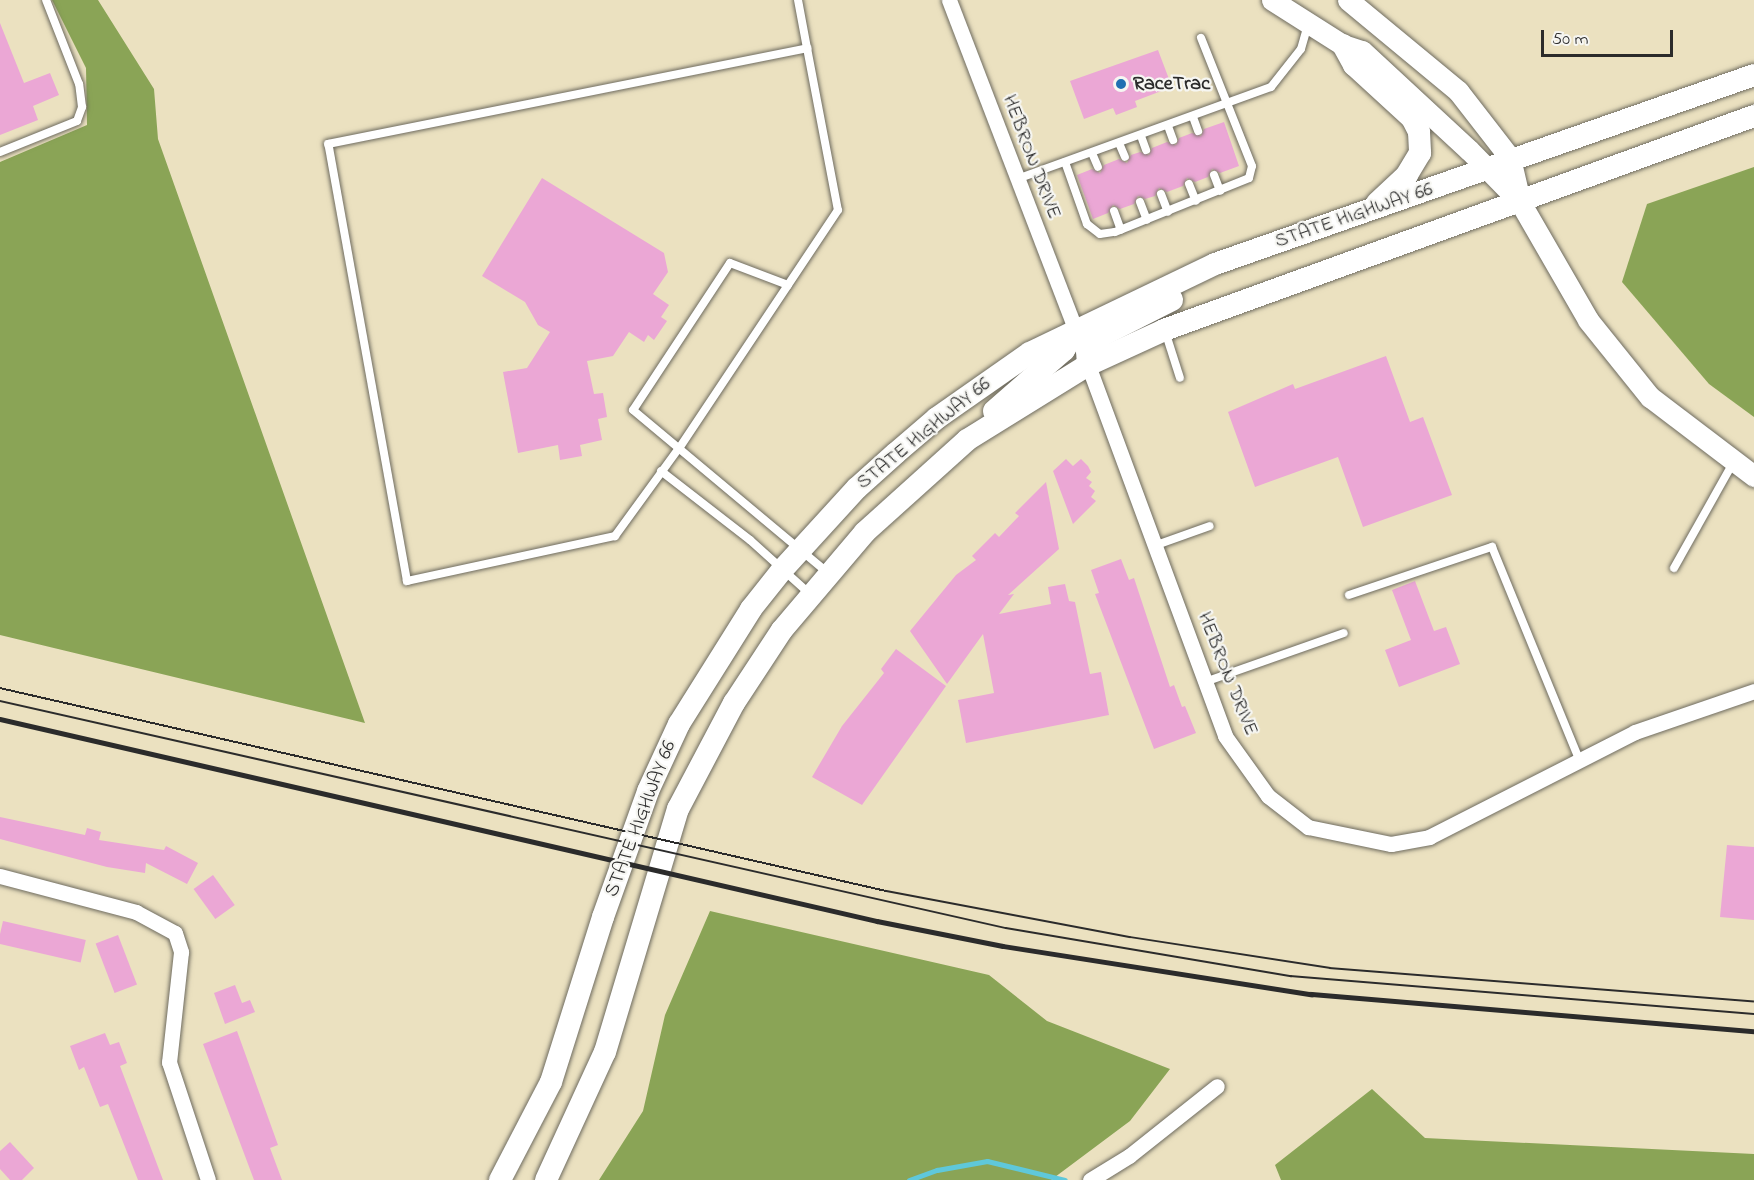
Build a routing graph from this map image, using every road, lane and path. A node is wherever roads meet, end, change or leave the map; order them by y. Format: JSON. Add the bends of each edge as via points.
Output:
{"nodes":[{"id":1,"x":46,"y":0,"type":"edge"},
{"id":2,"x":798,"y":0,"type":"edge"},
{"id":3,"x":949,"y":0,"type":"edge"},
{"id":4,"x":1272,"y":0,"type":"edge"},
{"id":5,"x":1348,"y":0,"type":"edge"},
{"id":6,"x":1309,"y":23,"type":"junction"},
{"id":7,"x":1201,"y":38,"type":"dead end"},
{"id":8,"x":1342,"y":45,"type":"junction"},
{"id":9,"x":807,"y":48,"type":"junction"},
{"id":10,"x":1754,"y":75,"type":"edge"},
{"id":11,"x":1228,"y":105,"type":"junction"},
{"id":12,"x":1754,"y":116,"type":"edge"},
{"id":13,"x":1193,"y":117,"type":"junction"},
{"id":14,"x":1168,"y":126,"type":"junction"},
{"id":15,"x":1198,"y":131,"type":"dead end"},
{"id":16,"x":1141,"y":136,"type":"junction"},
{"id":17,"x":1173,"y":140,"type":"dead end"},
{"id":18,"x":1119,"y":143,"type":"junction"},
{"id":19,"x":1146,"y":150,"type":"dead end"},
{"id":20,"x":0,"y":152,"type":"edge"},
{"id":21,"x":1092,"y":153,"type":"junction"},
{"id":22,"x":1125,"y":158,"type":"dead end"},
{"id":23,"x":1510,"y":158,"type":"junction"},
{"id":24,"x":1065,"y":162,"type":"junction"},
{"id":25,"x":1098,"y":167,"type":"dead end"},
{"id":26,"x":1486,"y":169,"type":"junction"},
{"id":27,"x":1214,"y":175,"type":"dead end"},
{"id":28,"x":1017,"y":179,"type":"junction"},
{"id":29,"x":1189,"y":184,"type":"dead end"},
{"id":30,"x":1220,"y":191,"type":"junction"},
{"id":31,"x":1161,"y":194,"type":"dead end"},
{"id":32,"x":1140,"y":201,"type":"dead end"},
{"id":33,"x":1196,"y":201,"type":"junction"},
{"id":34,"x":1520,"y":202,"type":"junction"},
{"id":35,"x":1114,"y":211,"type":"dead end"},
{"id":36,"x":1168,"y":212,"type":"junction"},
{"id":37,"x":1359,"y":216,"type":"junction"},
{"id":38,"x":1147,"y":220,"type":"junction"},
{"id":39,"x":1121,"y":230,"type":"junction"},
{"id":40,"x":1215,"y":264,"type":"junction"},
{"id":41,"x":788,"y":285,"type":"junction"},
{"id":42,"x":1075,"y":328,"type":"junction"},
{"id":43,"x":1164,"y":330,"type":"junction"},
{"id":44,"x":1088,"y":365,"type":"junction"},
{"id":45,"x":1180,"y":378,"type":"dead end"},
{"id":46,"x":972,"y":437,"type":"junction"},
{"id":47,"x":679,"y":448,"type":"junction"},
{"id":48,"x":1734,"y":461,"type":"junction"},
{"id":49,"x":662,"y":471,"type":"junction"},
{"id":50,"x":1754,"y":476,"type":"edge"},
{"id":51,"x":1210,"y":526,"type":"dead end"},
{"id":52,"x":1154,"y":546,"type":"junction"},
{"id":53,"x":800,"y":550,"type":"junction"},
{"id":54,"x":1674,"y":568,"type":"dead end"},
{"id":55,"x":782,"y":570,"type":"junction"},
{"id":56,"x":829,"y":574,"type":"junction"},
{"id":57,"x":811,"y":595,"type":"junction"},
{"id":58,"x":1349,"y":596,"type":"dead end"},
{"id":59,"x":1344,"y":633,"type":"dead end"},
{"id":60,"x":1205,"y":682,"type":"junction"},
{"id":61,"x":1754,"y":691,"type":"edge"},
{"id":62,"x":1579,"y":759,"type":"junction"},
{"id":63,"x":0,"y":876,"type":"edge"},
{"id":64,"x":1217,"y":1086,"type":"dead end"},
{"id":65,"x":208,"y":1180,"type":"edge"},
{"id":66,"x":500,"y":1180,"type":"edge"},
{"id":67,"x":546,"y":1180,"type":"edge"},
{"id":68,"x":1090,"y":1180,"type":"edge"}],
"edges":[{"from":1,"to":20,"type":"lane","via":[[79,84],[82,107],[77,121]]},
{"from":2,"to":9,"type":"lane"},
{"from":3,"to":28,"type":"street","name":"HEBRON DRIVE"},
{"from":4,"to":6,"type":"main road"},
{"from":5,"to":23,"type":"main road","via":[[1458,92]]},
{"from":6,"to":8,"type":"main road"},
{"from":6,"to":11,"type":"lane","via":[[1301,49],[1282,76],[1271,87]]},
{"from":7,"to":11,"type":"lane"},
{"from":8,"to":26,"type":"main road","via":[[1362,51]]},
{"from":8,"to":37,"type":"main road","via":[[1354,64],[1412,118],[1419,132],[1420,153],[1407,176]]},
{"from":9,"to":41,"type":"lane","via":[[838,210]]},
{"from":9,"to":49,"type":"lane","via":[[328,144],[406,581],[615,536]]},
{"from":10,"to":23,"type":"main road","name":"STATE HIGHWAY 66"},
{"from":11,"to":13,"type":"lane"},
{"from":11,"to":30,"type":"lane","via":[[1252,172],[1244,182]]},
{"from":12,"to":34,"type":"main road","name":"STATE HIGHWAY 66"},
{"from":13,"to":14,"type":"lane"},
{"from":13,"to":15,"type":"lane"},
{"from":14,"to":16,"type":"lane"},
{"from":14,"to":17,"type":"lane"},
{"from":16,"to":18,"type":"lane"},
{"from":16,"to":19,"type":"lane"},
{"from":18,"to":21,"type":"lane"},
{"from":18,"to":22,"type":"lane"},
{"from":21,"to":24,"type":"lane"},
{"from":21,"to":25,"type":"lane"},
{"from":23,"to":26,"type":"main road","name":"STATE HIGHWAY 66"},
{"from":23,"to":34,"type":"main road"},
{"from":24,"to":28,"type":"lane"},
{"from":24,"to":39,"type":"lane","via":[[1088,224],[1100,234]]},
{"from":26,"to":34,"type":"main road"},
{"from":26,"to":37,"type":"main road","name":"STATE HIGHWAY 66"},
{"from":27,"to":30,"type":"lane"},
{"from":28,"to":42,"type":"street","name":"HEBRON DRIVE"},
{"from":29,"to":33,"type":"lane"},
{"from":30,"to":33,"type":"lane"},
{"from":31,"to":36,"type":"lane"},
{"from":32,"to":38,"type":"lane"},
{"from":33,"to":36,"type":"lane"},
{"from":34,"to":43,"type":"main road","name":"STATE HIGHWAY 66"},
{"from":34,"to":48,"type":"main road","via":[[1588,320],[1650,397]]},
{"from":35,"to":39,"type":"lane"},
{"from":36,"to":38,"type":"lane"},
{"from":37,"to":40,"type":"main road","name":"STATE HIGHWAY 66"},
{"from":38,"to":39,"type":"lane"},
{"from":40,"to":42,"type":"main road","name":"STATE HIGHWAY 66"},
{"from":40,"to":44,"type":"main road","via":[[1180,296],[1099,337],[1087,350]]},
{"from":41,"to":47,"type":"lane"},
{"from":41,"to":47,"type":"lane","via":[[730,263],[633,410]]},
{"from":42,"to":46,"type":"main road","via":[[1064,350],[1001,402]]},
{"from":42,"to":53,"type":"main road","name":"STATE HIGHWAY 66","via":[[984,382],[937,418],[857,489]]},
{"from":43,"to":44,"type":"main road","name":"STATE HIGHWAY 66"},
{"from":43,"to":45,"type":"lane"},
{"from":44,"to":46,"type":"main road","name":"STATE HIGHWAY 66"},
{"from":44,"to":52,"type":"street","name":"HEBRON DRIVE"},
{"from":46,"to":56,"type":"main road","name":"STATE HIGHWAY 66","via":[[865,532]]},
{"from":47,"to":49,"type":"lane"},
{"from":47,"to":53,"type":"lane"},
{"from":48,"to":50,"type":"main road"},
{"from":48,"to":54,"type":"lane"},
{"from":49,"to":55,"type":"lane"},
{"from":51,"to":52,"type":"lane"},
{"from":52,"to":60,"type":"street","name":"HEBRON DRIVE"},
{"from":53,"to":55,"type":"main road","name":"STATE HIGHWAY 66"},
{"from":53,"to":56,"type":"lane"},
{"from":55,"to":57,"type":"lane"},
{"from":55,"to":66,"type":"main road","name":"STATE HIGHWAY 66","via":[[703,683],[660,762],[603,916],[551,1082]]},
{"from":56,"to":57,"type":"main road","name":"STATE HIGHWAY 66"},
{"from":57,"to":67,"type":"main road","name":"STATE HIGHWAY 66","via":[[734,703],[678,809],[605,1052]]},
{"from":58,"to":62,"type":"lane","via":[[1492,547]]},
{"from":59,"to":60,"type":"lane"},
{"from":60,"to":62,"type":"street","name":"HEBRON DRIVE","via":[[1225,736],[1268,796],[1308,826],[1342,837],[1391,844],[1429,837]]},
{"from":61,"to":62,"type":"street","name":"HEBRON DRIVE","via":[[1635,732]]},
{"from":63,"to":65,"type":"street","via":[[136,912],[176,933],[181,952],[169,1062]]},
{"from":64,"to":68,"type":"street","via":[[1129,1156]]}]}
